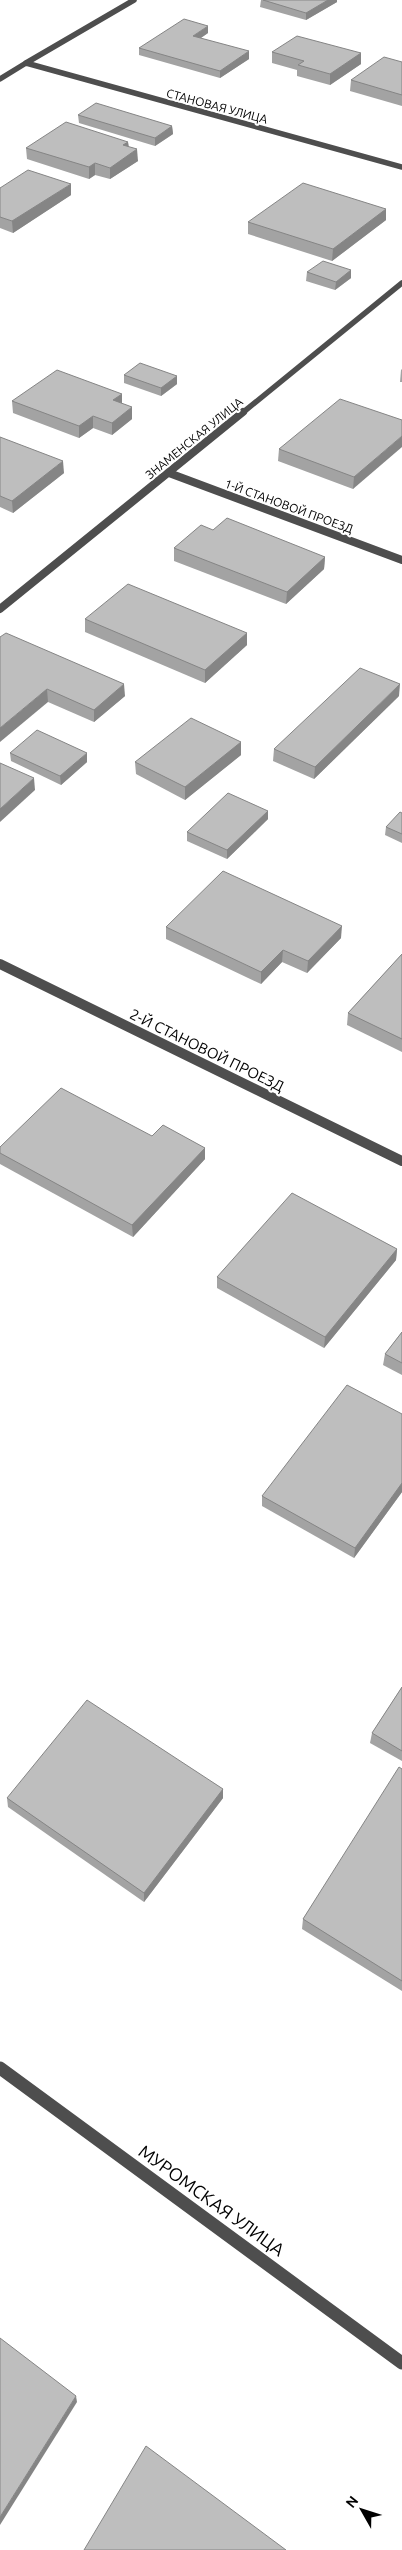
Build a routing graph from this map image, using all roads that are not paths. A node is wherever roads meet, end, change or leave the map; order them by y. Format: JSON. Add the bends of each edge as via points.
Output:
{"nodes":[{"id":1,"x":134,"y":0,"type":"edge"},
{"id":2,"x":26,"y":63,"type":"junction"},
{"id":3,"x":0,"y":79,"type":"edge"},
{"id":4,"x":402,"y":167,"type":"edge"},
{"id":5,"x":402,"y":283,"type":"edge"},
{"id":6,"x":169,"y":473,"type":"junction"},
{"id":7,"x":402,"y":560,"type":"edge"},
{"id":8,"x":0,"y":609,"type":"edge"},
{"id":9,"x":0,"y":964,"type":"edge"},
{"id":10,"x":402,"y":1161,"type":"edge"},
{"id":11,"x":0,"y":2068,"type":"edge"},
{"id":12,"x":402,"y":2363,"type":"edge"}],
"edges":[{"from":1,"to":2,"type":"street"},
{"from":2,"to":3,"type":"street"},
{"from":2,"to":4,"type":"street","name":"СТАНОВАЯ УЛИЦА"},
{"from":5,"to":6,"type":"street","name":"ЗНАМЕНСКАЯ УЛИЦА"},
{"from":6,"to":7,"type":"street","name":"1-Й СТАНОВОЙ ПРОЕЗД"},
{"from":6,"to":8,"type":"street","name":"ЗНАМЕНСКАЯ УЛИЦА"},
{"from":9,"to":10,"type":"street","name":"2-Й СТАНОВОЙ ПРОЕЗД"},
{"from":11,"to":12,"type":"street","name":"МУРОМСКАЯ УЛИЦА"}]}
